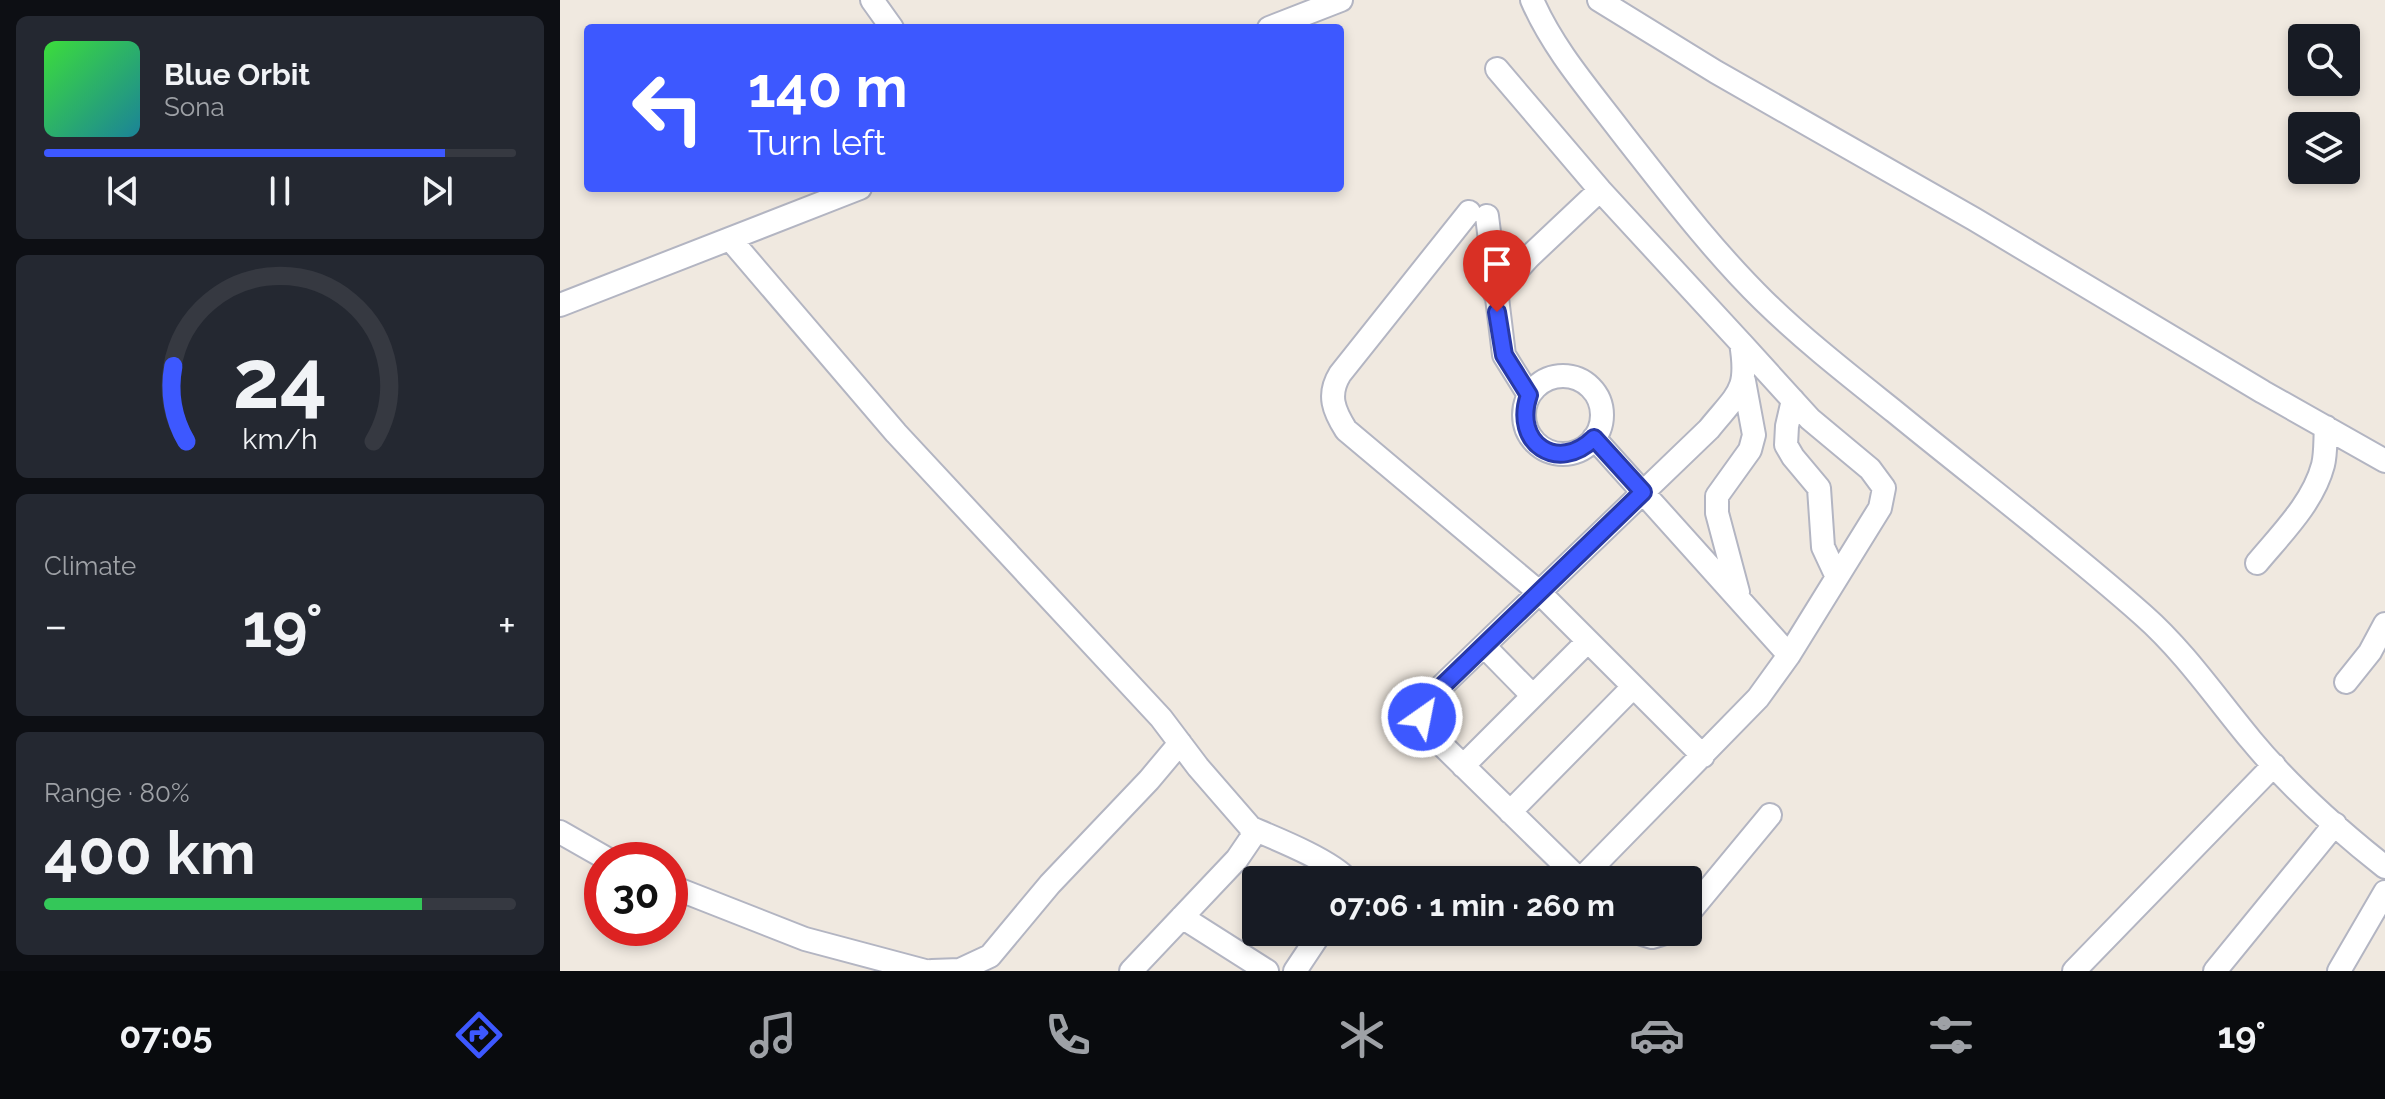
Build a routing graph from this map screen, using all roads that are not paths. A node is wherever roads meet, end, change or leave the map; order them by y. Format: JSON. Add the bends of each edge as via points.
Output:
{"nodes":[{"id":1,"x":872,"y":0,"type":"edge"},
{"id":2,"x":1341,"y":0,"type":"edge"},
{"id":3,"x":1532,"y":0,"type":"edge"},
{"id":4,"x":1599,"y":0,"type":"edge"},
{"id":5,"x":889,"y":24,"type":"edge"},
{"id":6,"x":1279,"y":24,"type":"edge"},
{"id":7,"x":1497,"y":69,"type":"dead end"},
{"id":8,"x":1600,"y":190,"type":"junction"},
{"id":9,"x":850,"y":192,"type":"edge"},
{"id":10,"x":730,"y":239,"type":"junction"},
{"id":11,"x":1495,"y":294,"type":"junction"},
{"id":12,"x":560,"y":305,"type":"edge"},
{"id":13,"x":1741,"y":343,"type":"junction"},
{"id":14,"x":1744,"y":381,"type":"junction"},
{"id":15,"x":1529,"y":395,"type":"junction"},
{"id":16,"x":1793,"y":400,"type":"junction"},
{"id":17,"x":2326,"y":427,"type":"junction"},
{"id":18,"x":1594,"y":438,"type":"junction"},
{"id":19,"x":1744,"y":457,"type":"junction"},
{"id":20,"x":1793,"y":457,"type":"junction"},
{"id":21,"x":2385,"y":461,"type":"edge"},
{"id":22,"x":1643,"y":492,"type":"junction"},
{"id":23,"x":2257,"y":563,"type":"dead end"},
{"id":24,"x":1837,"y":577,"type":"junction"},
{"id":25,"x":1540,"y":593,"type":"junction"},
{"id":26,"x":1738,"y":597,"type":"junction"},
{"id":27,"x":2385,"y":624,"type":"edge"},
{"id":28,"x":1588,"y":641,"type":"junction"},
{"id":29,"x":1484,"y":646,"type":"junction"},
{"id":30,"x":1789,"y":655,"type":"junction"},
{"id":31,"x":2346,"y":682,"type":"dead end"},
{"id":32,"x":1633,"y":687,"type":"junction"},
{"id":33,"x":1533,"y":696,"type":"junction"},
{"id":34,"x":1180,"y":743,"type":"junction"},
{"id":35,"x":1703,"y":756,"type":"junction"},
{"id":36,"x":2274,"y":765,"type":"junction"},
{"id":37,"x":1463,"y":766,"type":"junction"},
{"id":38,"x":1510,"y":812,"type":"junction"},
{"id":39,"x":1770,"y":815,"type":"dead end"},
{"id":40,"x":2335,"y":824,"type":"junction"},
{"id":41,"x":1251,"y":828,"type":"junction"},
{"id":42,"x":560,"y":832,"type":"edge"},
{"id":43,"x":584,"y":846,"type":"edge"},
{"id":44,"x":2382,"y":859,"type":"edge"},
{"id":45,"x":1325,"y":866,"type":"edge"},
{"id":46,"x":1566,"y":866,"type":"edge"},
{"id":47,"x":1594,"y":866,"type":"edge"},
{"id":48,"x":2385,"y":892,"type":"edge"},
{"id":49,"x":688,"y":893,"type":"edge"},
{"id":50,"x":1702,"y":897,"type":"edge"},
{"id":51,"x":1182,"y":917,"type":"junction"},
{"id":52,"x":1312,"y":946,"type":"edge"},
{"id":53,"x":1239,"y":964,"type":"edge"},
{"id":54,"x":925,"y":971,"type":"edge"},
{"id":55,"x":932,"y":971,"type":"edge"},
{"id":56,"x":1131,"y":971,"type":"edge"},
{"id":57,"x":1267,"y":971,"type":"edge"},
{"id":58,"x":1295,"y":971,"type":"edge"},
{"id":59,"x":2074,"y":971,"type":"edge"},
{"id":60,"x":2215,"y":971,"type":"edge"},
{"id":61,"x":2339,"y":971,"type":"edge"}],
"edges":[{"from":1,"to":5,"type":"street"},
{"from":2,"to":6,"type":"street"},
{"from":3,"to":36,"type":"street","via":[[1565,58],[1625,137],[1763,299],[1808,342],[2145,617]]},
{"from":4,"to":17,"type":"street"},
{"from":7,"to":8,"type":"street"},
{"from":8,"to":11,"type":"street"},
{"from":8,"to":13,"type":"street"},
{"from":9,"to":10,"type":"street"},
{"from":10,"to":12,"type":"street"},
{"from":10,"to":34,"type":"street","via":[[896,433]]},
{"from":11,"to":15,"type":"street","via":[[1504,355]]},
{"from":11,"to":25,"type":"street","via":[[1478,214],[1340,374],[1331,394],[1346,430]]},
{"from":13,"to":14,"type":"street"},
{"from":13,"to":16,"type":"street"},
{"from":14,"to":19,"type":"street","via":[[1754,435]]},
{"from":14,"to":22,"type":"street","via":[[1709,429]]},
{"from":15,"to":18,"type":"street","via":[[1524,421],[1536,444],[1547,451],[1573,453]]},
{"from":15,"to":18,"type":"street","via":[[1538,385],[1564,376],[1590,387],[1601,412]]},
{"from":16,"to":20,"type":"street","via":[[1786,445]]},
{"from":16,"to":24,"type":"street","via":[[1884,488],[1880,508]]},
{"from":17,"to":21,"type":"street"},
{"from":17,"to":23,"type":"street","via":[[2324,462],[2309,496]]},
{"from":18,"to":22,"type":"street"},
{"from":19,"to":20,"type":"street","via":[[1762,448]]},
{"from":19,"to":26,"type":"street","via":[[1717,496]]},
{"from":20,"to":24,"type":"street","via":[[1819,488],[1823,547]]},
{"from":22,"to":25,"type":"street"},
{"from":22,"to":26,"type":"street"},
{"from":24,"to":30,"type":"street"},
{"from":25,"to":28,"type":"street"},
{"from":25,"to":29,"type":"street"},
{"from":26,"to":30,"type":"street"},
{"from":27,"to":31,"type":"street"},
{"from":28,"to":32,"type":"street"},
{"from":28,"to":33,"type":"street"},
{"from":29,"to":33,"type":"street"},
{"from":29,"to":37,"type":"street","via":[[1430,698],[1422,717]]},
{"from":30,"to":35,"type":"street","via":[[1758,698]]},
{"from":32,"to":35,"type":"street"},
{"from":32,"to":38,"type":"street"},
{"from":33,"to":37,"type":"street"},
{"from":34,"to":41,"type":"street"},
{"from":34,"to":55,"type":"street","via":[[990,956],[960,970]]},
{"from":35,"to":47,"type":"street"},
{"from":36,"to":40,"type":"street"},
{"from":36,"to":59,"type":"street"},
{"from":37,"to":38,"type":"street"},
{"from":38,"to":46,"type":"street"},
{"from":39,"to":50,"type":"street"},
{"from":40,"to":44,"type":"street"},
{"from":40,"to":60,"type":"street"},
{"from":41,"to":45,"type":"street"},
{"from":41,"to":51,"type":"street","via":[[1248,846]]},
{"from":42,"to":43,"type":"street"},
{"from":48,"to":61,"type":"street"},
{"from":49,"to":54,"type":"street","via":[[805,939]]},
{"from":51,"to":53,"type":"street"},
{"from":51,"to":56,"type":"street"},
{"from":52,"to":58,"type":"street"},
{"from":53,"to":57,"type":"street"}]}
